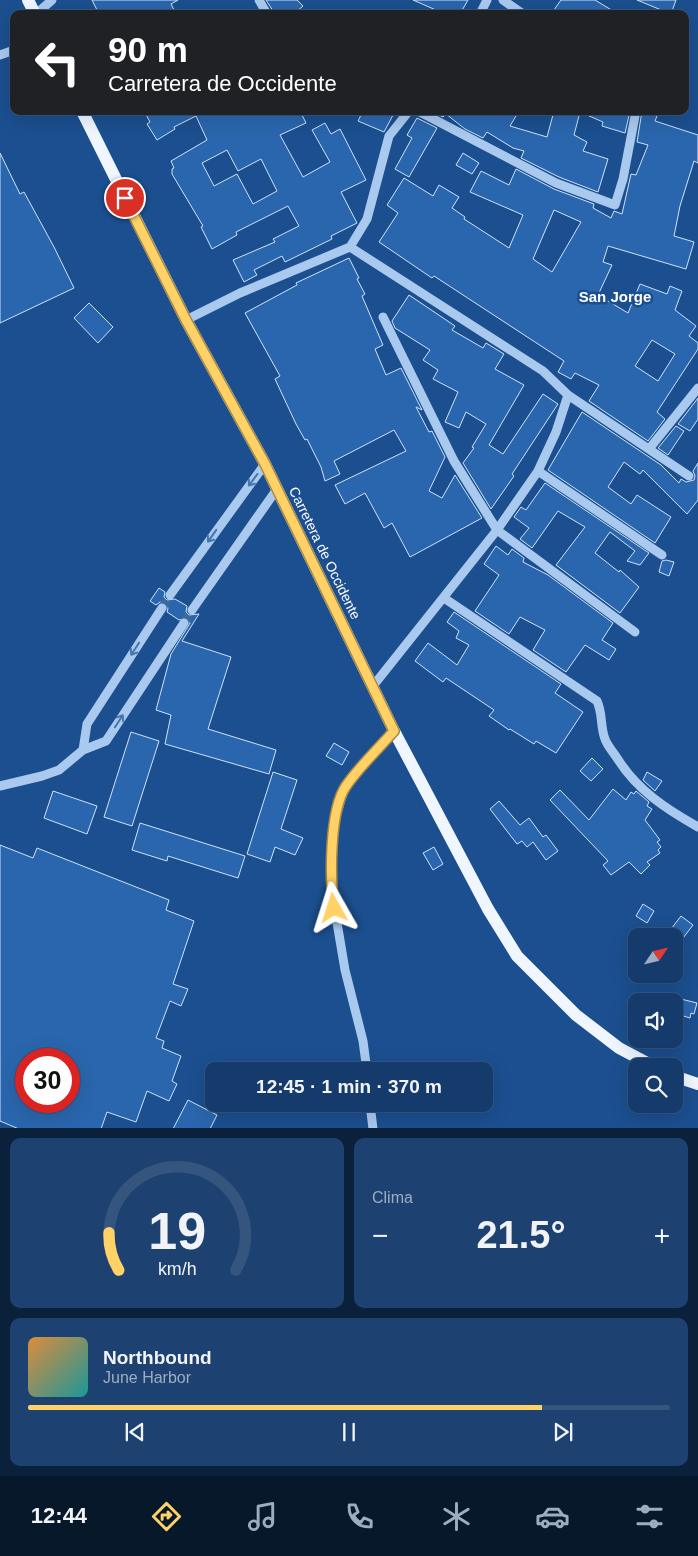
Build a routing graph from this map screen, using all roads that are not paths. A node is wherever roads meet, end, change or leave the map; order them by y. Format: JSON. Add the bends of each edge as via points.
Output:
{"nodes":[{"id":1,"x":52,"y":0,"type":"edge"},
{"id":2,"x":504,"y":0,"type":"edge"},
{"id":3,"x":41,"y":10,"type":"edge"},
{"id":4,"x":518,"y":10,"type":"edge"},
{"id":5,"x":84,"y":115,"type":"edge"},
{"id":6,"x":406,"y":115,"type":"edge"},
{"id":7,"x":426,"y":115,"type":"edge"},
{"id":8,"x":635,"y":115,"type":"edge"},
{"id":9,"x":350,"y":247,"type":"junction"},
{"id":10,"x":383,"y":317,"type":"dead end"},
{"id":11,"x":186,"y":320,"type":"junction"},
{"id":12,"x":698,"y":388,"type":"edge"},
{"id":13,"x":568,"y":395,"type":"junction"},
{"id":14,"x":649,"y":449,"type":"junction"},
{"id":15,"x":265,"y":464,"type":"junction"},
{"id":16,"x":538,"y":471,"type":"junction"},
{"id":17,"x":689,"y":476,"type":"dead end"},
{"id":18,"x":277,"y":489,"type":"junction"},
{"id":19,"x":497,"y":530,"type":"junction"},
{"id":20,"x":662,"y":555,"type":"dead end"},
{"id":21,"x":170,"y":595,"type":"tunnel mouth"},
{"id":22,"x":444,"y":598,"type":"junction"},
{"id":23,"x":162,"y":608,"type":"tunnel mouth"},
{"id":24,"x":192,"y":610,"type":"tunnel mouth"},
{"id":25,"x":184,"y":623,"type":"tunnel mouth"},
{"id":26,"x":635,"y":632,"type":"dead end"},
{"id":27,"x":374,"y":686,"type":"junction"},
{"id":28,"x":394,"y":731,"type":"junction"},
{"id":29,"x":83,"y":750,"type":"junction"},
{"id":30,"x":0,"y":786,"type":"edge"},
{"id":31,"x":698,"y":827,"type":"edge"},
{"id":32,"x":638,"y":1058,"type":"edge"},
{"id":33,"x":366,"y":1062,"type":"edge"},
{"id":34,"x":683,"y":1079,"type":"edge"},
{"id":35,"x":698,"y":1084,"type":"edge"},
{"id":36,"x":371,"y":1112,"type":"edge"},
{"id":37,"x":374,"y":1128,"type":"edge"}],
"edges":[{"from":1,"to":3,"type":"street"},
{"from":2,"to":4,"type":"street"},
{"from":5,"to":11,"type":"main road","name":"Carretera de Occidente"},
{"from":6,"to":9,"type":"street","via":[[389,136],[366,219]]},
{"from":7,"to":8,"type":"street","via":[[556,183],[615,205]]},
{"from":9,"to":11,"type":"street","via":[[240,293]]},
{"from":9,"to":13,"type":"street","via":[[543,371]]},
{"from":10,"to":19,"type":"street","via":[[454,461]]},
{"from":11,"to":15,"type":"main road","name":"Carretera de Occidente"},
{"from":12,"to":14,"type":"street"},
{"from":13,"to":14,"type":"street"},
{"from":13,"to":16,"type":"street"},
{"from":14,"to":17,"type":"street"},
{"from":15,"to":18,"type":"main road","name":"Carretera de Occidente"},
{"from":15,"to":21,"type":"street","one_way":true},
{"from":16,"to":19,"type":"street"},
{"from":16,"to":20,"type":"street"},
{"from":18,"to":24,"type":"street"},
{"from":18,"to":27,"type":"main road","name":"Carretera de Occidente"},
{"from":19,"to":22,"type":"street"},
{"from":19,"to":26,"type":"street"},
{"from":22,"to":27,"type":"street"},
{"from":22,"to":31,"type":"street","via":[[597,701],[602,711],[605,740],[624,770],[664,808]]},
{"from":23,"to":29,"type":"street","one_way":true,"via":[[87,724]]},
{"from":29,"to":25,"type":"street","one_way":true,"via":[[106,741]]},
{"from":27,"to":28,"type":"main road","name":"Carretera de Occidente"},
{"from":28,"to":32,"type":"main road","name":"Carretera de Occidente","via":[[488,909],[517,956],[576,1015],[619,1048]]},
{"from":28,"to":33,"type":"street","via":[[344,788],[332,849],[334,902],[344,970]]},
{"from":29,"to":30,"type":"street","via":[[59,770]]},
{"from":34,"to":35,"type":"main road"},
{"from":36,"to":37,"type":"street"}]}
